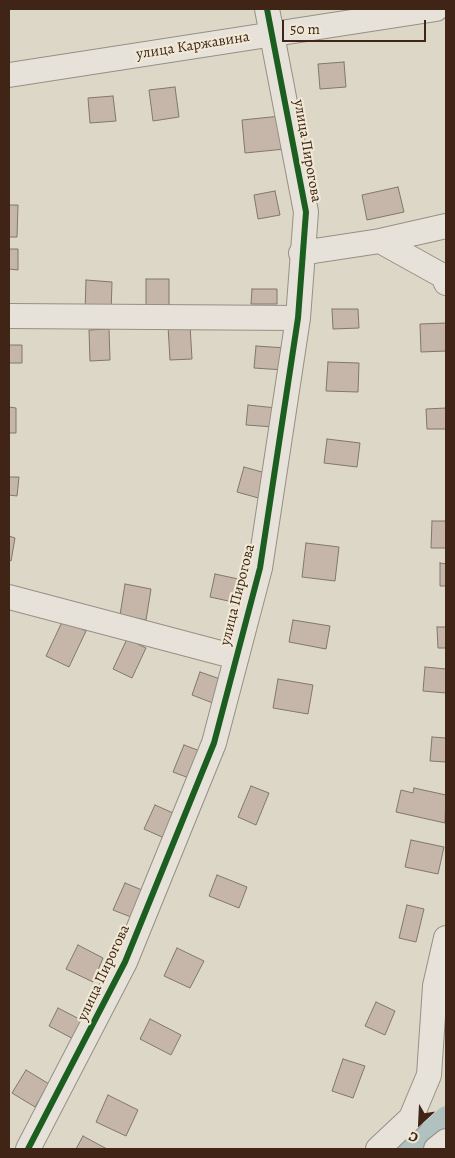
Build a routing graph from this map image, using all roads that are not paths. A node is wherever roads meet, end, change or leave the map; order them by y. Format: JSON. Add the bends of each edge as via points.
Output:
{"nodes":[{"id":1,"x":267,"y":9,"type":"edge"},
{"id":2,"x":436,"y":9,"type":"edge"},
{"id":3,"x":273,"y":34,"type":"junction"},
{"id":4,"x":9,"y":75,"type":"edge"},
{"id":5,"x":446,"y":226,"type":"edge"},
{"id":6,"x":380,"y":241,"type":"junction"},
{"id":7,"x":301,"y":253,"type":"junction"},
{"id":8,"x":446,"y":283,"type":"edge"},
{"id":9,"x":9,"y":316,"type":"edge"},
{"id":10,"x":298,"y":318,"type":"junction"},
{"id":11,"x":9,"y":597,"type":"edge"},
{"id":12,"x":236,"y":657,"type":"junction"},
{"id":13,"x":446,"y":938,"type":"edge"},
{"id":14,"x":446,"y":1141,"type":"edge"},
{"id":15,"x":28,"y":1149,"type":"edge"},
{"id":16,"x":378,"y":1149,"type":"edge"},
{"id":17,"x":436,"y":1149,"type":"edge"}],
"edges":[{"from":1,"to":3,"type":"street","name":"улица Пирогова"},
{"from":2,"to":3,"type":"street","name":"улица Каржавина"},
{"from":3,"to":4,"type":"street","name":"улица Каржавина"},
{"from":3,"to":7,"type":"street","name":"улица Пирогова","via":[[306,212]]},
{"from":5,"to":6,"type":"street"},
{"from":6,"to":7,"type":"street"},
{"from":6,"to":8,"type":"street","via":[[443,276]]},
{"from":7,"to":10,"type":"street","name":"улица Пирогова"},
{"from":9,"to":10,"type":"street"},
{"from":10,"to":12,"type":"street","name":"улица Пирогова","via":[[260,568]]},
{"from":11,"to":12,"type":"street"},
{"from":12,"to":15,"type":"street","name":"улица Пирогова","via":[[214,743],[125,962]]},
{"from":13,"to":16,"type":"street","via":[[435,986],[429,1076],[412,1118]]},
{"from":14,"to":17,"type":"street"}]}
